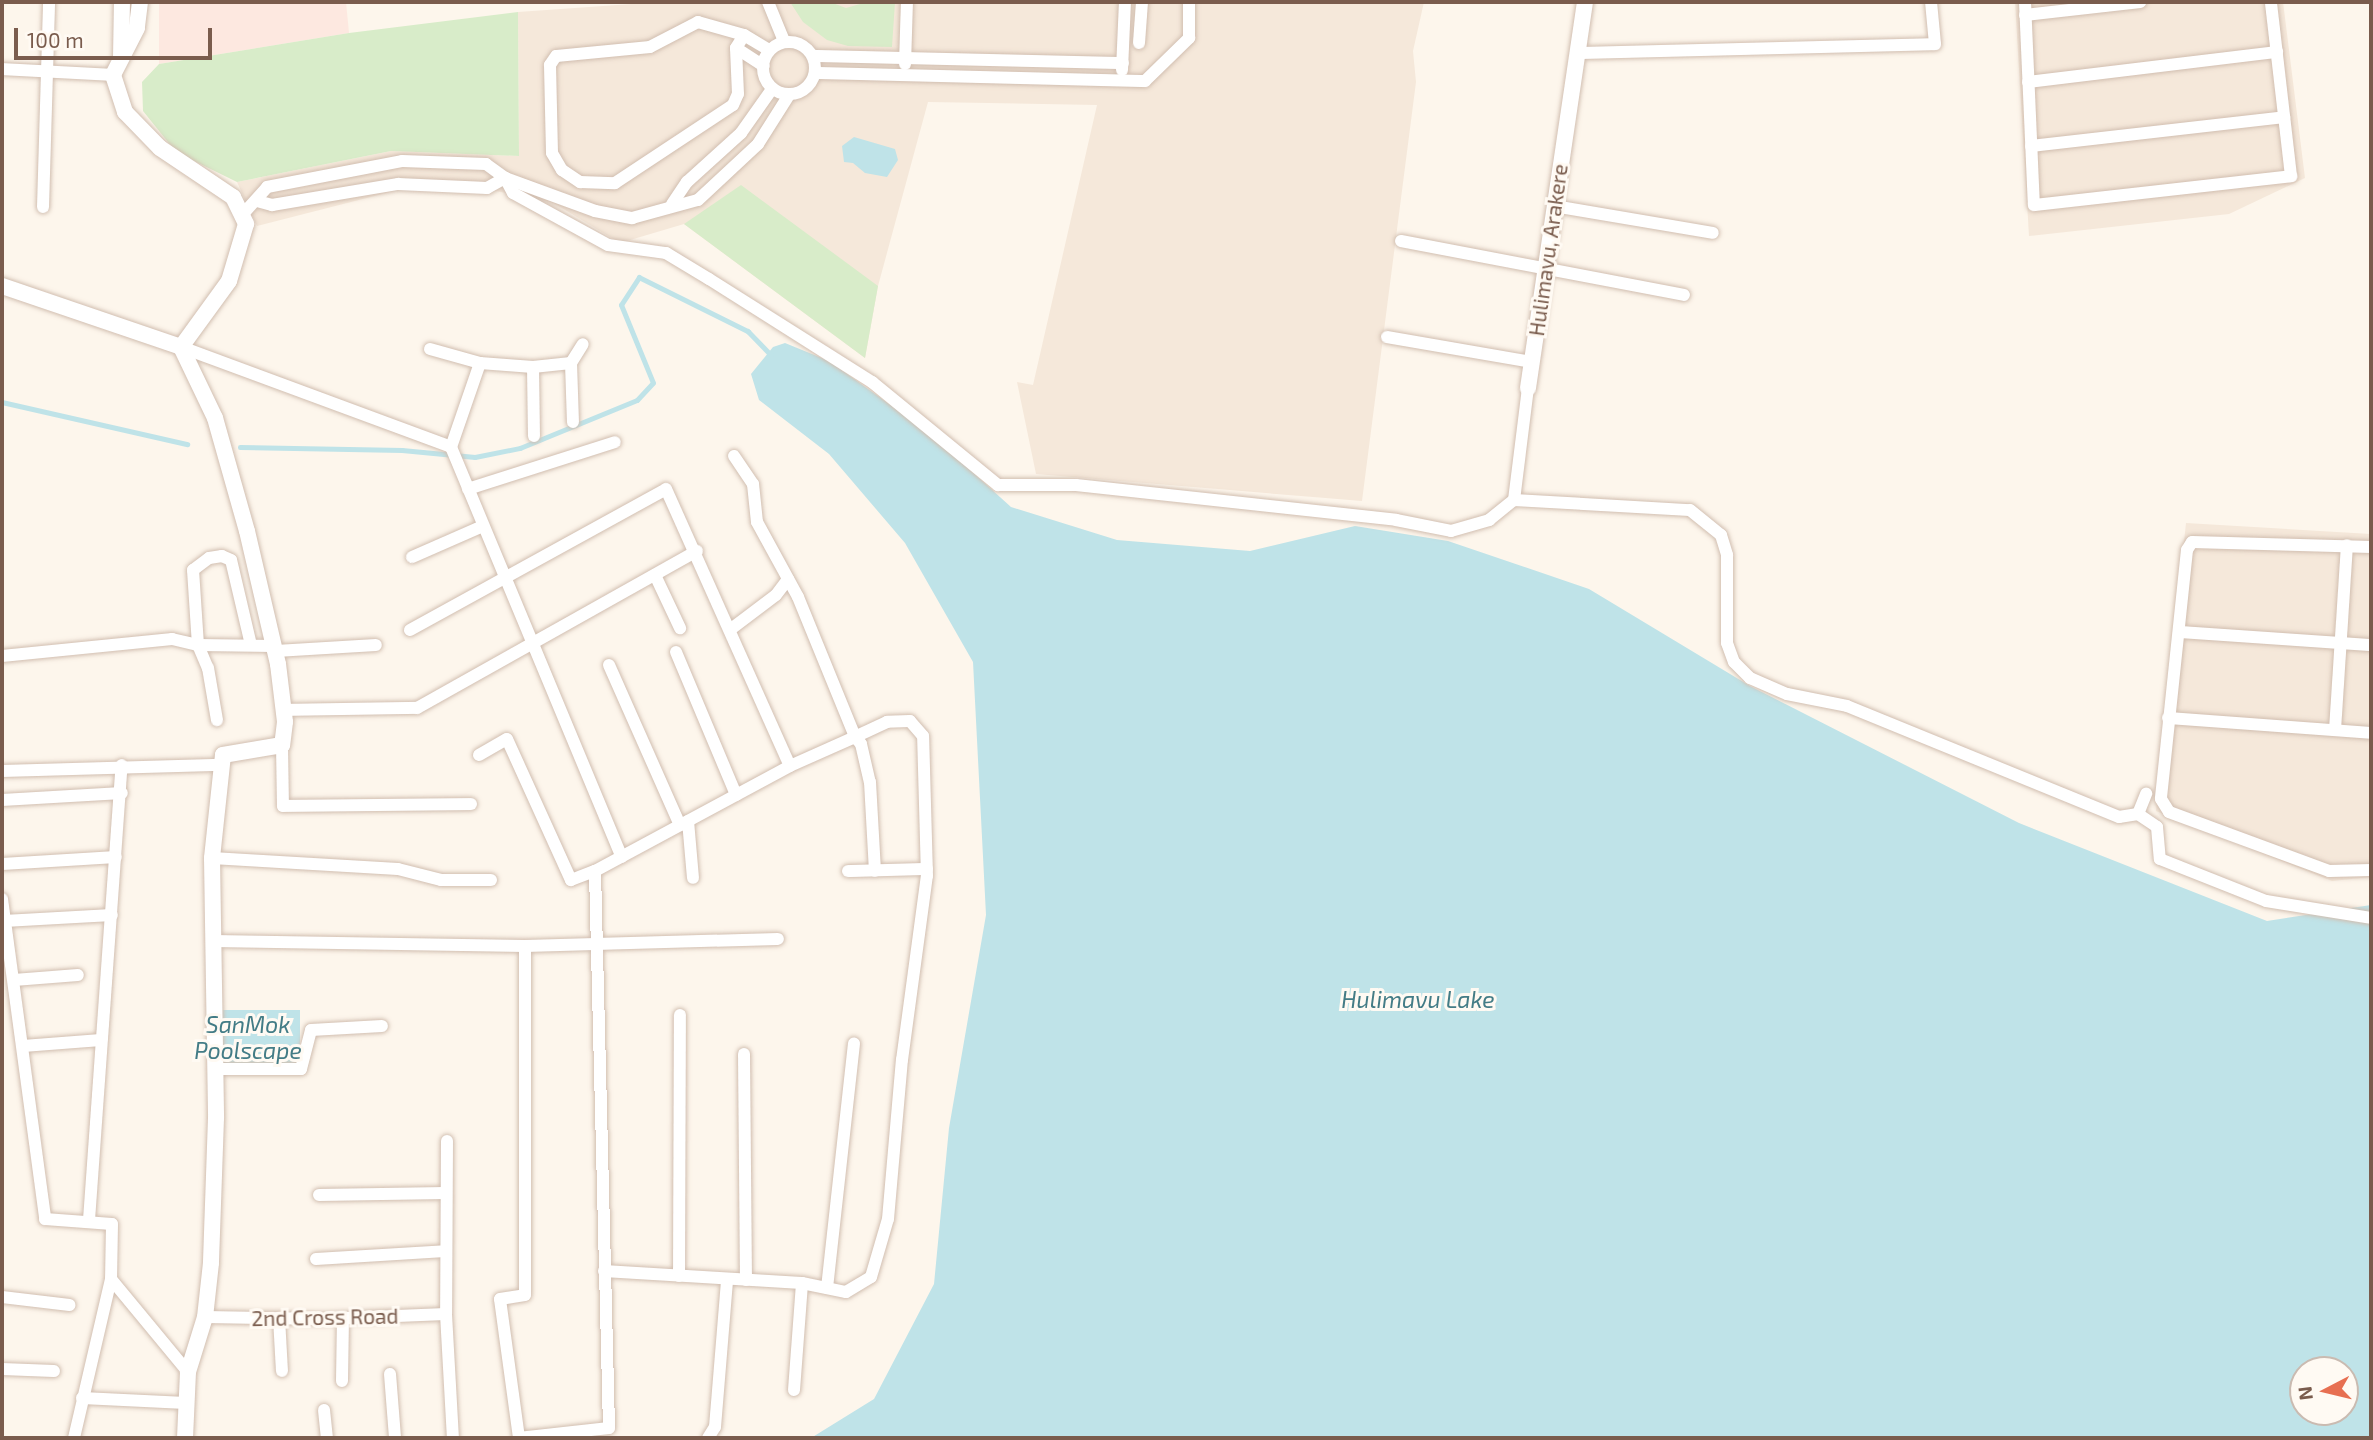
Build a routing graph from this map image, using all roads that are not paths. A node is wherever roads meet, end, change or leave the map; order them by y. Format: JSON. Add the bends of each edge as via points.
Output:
{"nodes":[{"id":1,"x":49,"y":2,"type":"edge"},
{"id":2,"x":122,"y":2,"type":"edge"},
{"id":3,"x":140,"y":2,"type":"edge"},
{"id":4,"x":768,"y":2,"type":"edge"},
{"id":5,"x":907,"y":2,"type":"edge"},
{"id":6,"x":1125,"y":2,"type":"edge"},
{"id":7,"x":1142,"y":2,"type":"edge"},
{"id":8,"x":1189,"y":2,"type":"edge"},
{"id":9,"x":1585,"y":2,"type":"edge"},
{"id":10,"x":1931,"y":2,"type":"edge"},
{"id":11,"x":2140,"y":2,"type":"edge"},
{"id":12,"x":2270,"y":2,"type":"edge"},
{"id":13,"x":2025,"y":8,"type":"edge"},
{"id":14,"x":744,"y":35,"type":"junction"},
{"id":15,"x":784,"y":41,"type":"junction"},
{"id":16,"x":1139,"y":43,"type":"dead end"},
{"id":17,"x":736,"y":48,"type":"junction"},
{"id":18,"x":769,"y":50,"type":"junction"},
{"id":19,"x":2277,"y":52,"type":"junction"},
{"id":20,"x":1577,"y":53,"type":"junction"},
{"id":21,"x":813,"y":56,"type":"junction"},
{"id":22,"x":121,"y":58,"type":"junction"},
{"id":23,"x":905,"y":58,"type":"junction"},
{"id":24,"x":1123,"y":62,"type":"junction"},
{"id":25,"x":764,"y":66,"type":"junction"},
{"id":26,"x":2,"y":69,"type":"edge"},
{"id":27,"x":47,"y":71,"type":"junction"},
{"id":28,"x":815,"y":74,"type":"junction"},
{"id":29,"x":113,"y":75,"type":"junction"},
{"id":30,"x":905,"y":76,"type":"junction"},
{"id":31,"x":1122,"y":80,"type":"junction"},
{"id":32,"x":2028,"y":82,"type":"junction"},
{"id":33,"x":772,"y":89,"type":"junction"},
{"id":34,"x":789,"y":95,"type":"junction"},
{"id":35,"x":2284,"y":117,"type":"junction"},
{"id":36,"x":2031,"y":146,"type":"junction"},
{"id":37,"x":505,"y":178,"type":"junction"},
{"id":38,"x":257,"y":201,"type":"junction"},
{"id":39,"x":672,"y":204,"type":"junction"},
{"id":40,"x":1554,"y":206,"type":"junction"},
{"id":41,"x":43,"y":207,"type":"dead end"},
{"id":42,"x":243,"y":215,"type":"junction"},
{"id":43,"x":1713,"y":233,"type":"dead end"},
{"id":44,"x":1401,"y":241,"type":"dead end"},
{"id":45,"x":1545,"y":271,"type":"junction"},
{"id":46,"x":2,"y":286,"type":"edge"},
{"id":47,"x":1684,"y":295,"type":"dead end"},
{"id":48,"x":1387,"y":337,"type":"dead end"},
{"id":49,"x":583,"y":344,"type":"dead end"},
{"id":50,"x":181,"y":347,"type":"junction"},
{"id":51,"x":430,"y":349,"type":"dead end"},
{"id":52,"x":1531,"y":362,"type":"junction"},
{"id":53,"x":480,"y":363,"type":"junction"},
{"id":54,"x":571,"y":363,"type":"junction"},
{"id":55,"x":533,"y":367,"type":"junction"},
{"id":56,"x":1528,"y":388,"type":"joint"},
{"id":57,"x":573,"y":422,"type":"dead end"},
{"id":58,"x":534,"y":436,"type":"dead end"},
{"id":59,"x":615,"y":442,"type":"dead end"},
{"id":60,"x":453,"y":452,"type":"junction"},
{"id":61,"x":734,"y":456,"type":"dead end"},
{"id":62,"x":468,"y":489,"type":"junction"},
{"id":63,"x":1514,"y":500,"type":"junction"},
{"id":64,"x":483,"y":526,"type":"junction"},
{"id":65,"x":2347,"y":545,"type":"junction"},
{"id":66,"x":2371,"y":547,"type":"edge"},
{"id":67,"x":697,"y":551,"type":"junction"},
{"id":68,"x":412,"y":557,"type":"dead end"},
{"id":69,"x":655,"y":575,"type":"junction"},
{"id":70,"x":506,"y":577,"type":"junction"},
{"id":71,"x":788,"y":579,"type":"junction"},
{"id":72,"x":680,"y":628,"type":"dead end"},
{"id":73,"x":731,"y":629,"type":"junction"},
{"id":74,"x":410,"y":630,"type":"dead end"},
{"id":75,"x":2179,"y":632,"type":"junction"},
{"id":76,"x":534,"y":642,"type":"junction"},
{"id":77,"x":2341,"y":643,"type":"junction"},
{"id":78,"x":198,"y":645,"type":"junction"},
{"id":79,"x":251,"y":645,"type":"junction"},
{"id":80,"x":376,"y":645,"type":"dead end"},
{"id":81,"x":2371,"y":645,"type":"edge"},
{"id":82,"x":275,"y":648,"type":"junction"},
{"id":83,"x":676,"y":652,"type":"dead end"},
{"id":84,"x":2,"y":656,"type":"edge"},
{"id":85,"x":609,"y":665,"type":"dead end"},
{"id":86,"x":284,"y":710,"type":"junction"},
{"id":87,"x":2168,"y":718,"type":"junction"},
{"id":88,"x":217,"y":720,"type":"dead end"},
{"id":89,"x":2335,"y":730,"type":"junction"},
{"id":90,"x":2371,"y":733,"type":"edge"},
{"id":91,"x":855,"y":737,"type":"junction"},
{"id":92,"x":282,"y":745,"type":"junction"},
{"id":93,"x":478,"y":755,"type":"dead end"},
{"id":94,"x":122,"y":765,"type":"junction"},
{"id":95,"x":222,"y":765,"type":"junction"},
{"id":96,"x":790,"y":766,"type":"junction"},
{"id":97,"x":2,"y":771,"type":"edge"},
{"id":98,"x":122,"y":793,"type":"junction"},
{"id":99,"x":2146,"y":794,"type":"dead end"},
{"id":100,"x":736,"y":795,"type":"junction"},
{"id":101,"x":2,"y":800,"type":"edge"},
{"id":102,"x":471,"y":804,"type":"dead end"},
{"id":103,"x":2138,"y":814,"type":"junction"},
{"id":104,"x":684,"y":823,"type":"junction"},
{"id":105,"x":116,"y":857,"type":"junction"},
{"id":106,"x":622,"y":857,"type":"junction"},
{"id":107,"x":212,"y":858,"type":"junction"},
{"id":108,"x":2,"y":864,"type":"edge"},
{"id":109,"x":927,"y":869,"type":"junction"},
{"id":110,"x":2371,"y":870,"type":"edge"},
{"id":111,"x":595,"y":871,"type":"junction"},
{"id":112,"x":848,"y":871,"type":"dead end"},
{"id":113,"x":875,"y":871,"type":"junction"},
{"id":114,"x":693,"y":877,"type":"dead end"},
{"id":115,"x":491,"y":880,"type":"dead end"},
{"id":116,"x":2,"y":899,"type":"edge"},
{"id":117,"x":112,"y":915,"type":"junction"},
{"id":118,"x":2371,"y":918,"type":"edge"},
{"id":119,"x":4,"y":921,"type":"junction"},
{"id":120,"x":778,"y":939,"type":"dead end"},
{"id":121,"x":213,"y":941,"type":"junction"},
{"id":122,"x":594,"y":945,"type":"junction"},
{"id":123,"x":525,"y":946,"type":"junction"},
{"id":124,"x":78,"y":975,"type":"dead end"},
{"id":125,"x":14,"y":980,"type":"junction"},
{"id":126,"x":680,"y":1015,"type":"dead end"},
{"id":127,"x":382,"y":1026,"type":"dead end"},
{"id":128,"x":101,"y":1040,"type":"junction"},
{"id":129,"x":854,"y":1043,"type":"dead end"},
{"id":130,"x":23,"y":1046,"type":"junction"},
{"id":131,"x":744,"y":1054,"type":"dead end"},
{"id":132,"x":216,"y":1069,"type":"junction"},
{"id":133,"x":447,"y":1141,"type":"dead end"},
{"id":134,"x":445,"y":1193,"type":"junction"},
{"id":135,"x":319,"y":1195,"type":"dead end"},
{"id":136,"x":89,"y":1220,"type":"junction"},
{"id":137,"x":446,"y":1251,"type":"junction"},
{"id":138,"x":316,"y":1259,"type":"dead end"},
{"id":139,"x":604,"y":1271,"type":"junction"},
{"id":140,"x":679,"y":1276,"type":"junction"},
{"id":141,"x":111,"y":1279,"type":"junction"},
{"id":142,"x":727,"y":1279,"type":"junction"},
{"id":143,"x":746,"y":1280,"type":"junction"},
{"id":144,"x":802,"y":1283,"type":"junction"},
{"id":145,"x":827,"y":1288,"type":"junction"},
{"id":146,"x":2,"y":1297,"type":"edge"},
{"id":147,"x":70,"y":1305,"type":"dead end"},
{"id":148,"x":446,"y":1314,"type":"junction"},
{"id":149,"x":205,"y":1317,"type":"junction"},
{"id":150,"x":279,"y":1318,"type":"junction"},
{"id":151,"x":343,"y":1318,"type":"junction"},
{"id":152,"x":2,"y":1369,"type":"edge"},
{"id":153,"x":54,"y":1371,"type":"dead end"},
{"id":154,"x":282,"y":1371,"type":"dead end"},
{"id":155,"x":188,"y":1372,"type":"junction"},
{"id":156,"x":390,"y":1374,"type":"dead end"},
{"id":157,"x":342,"y":1381,"type":"dead end"},
{"id":158,"x":793,"y":1390,"type":"dead end"},
{"id":159,"x":82,"y":1398,"type":"junction"},
{"id":160,"x":186,"y":1403,"type":"junction"},
{"id":161,"x":324,"y":1410,"type":"dead end"},
{"id":162,"x":74,"y":1438,"type":"edge"},
{"id":163,"x":185,"y":1438,"type":"edge"},
{"id":164,"x":327,"y":1438,"type":"edge"},
{"id":165,"x":395,"y":1438,"type":"edge"},
{"id":166,"x":453,"y":1438,"type":"edge"},
{"id":167,"x":519,"y":1438,"type":"edge"},
{"id":168,"x":708,"y":1438,"type":"edge"}],
"edges":[{"from":1,"to":27,"type":"street"},
{"from":2,"to":22,"type":"street"},
{"from":3,"to":22,"type":"street","via":[[137,28]]},
{"from":4,"to":15,"type":"street"},
{"from":5,"to":23,"type":"street"},
{"from":6,"to":24,"type":"street"},
{"from":7,"to":16,"type":"street"},
{"from":8,"to":31,"type":"street","via":[[1189,37],[1145,81]]},
{"from":9,"to":20,"type":"street","name":"Hulimavu, Arakere"},
{"from":10,"to":20,"type":"street","via":[[1935,44]]},
{"from":11,"to":13,"type":"street"},
{"from":12,"to":19,"type":"street"},
{"from":13,"to":32,"type":"street"},
{"from":14,"to":17,"type":"street"},
{"from":14,"to":17,"type":"street","via":[[698,22],[650,47],[556,56],[550,65],[552,153],[562,170],[580,182],[615,183],[724,113],[738,94]]},
{"from":14,"to":18,"type":"street"},
{"from":15,"to":18,"type":"street"},
{"from":15,"to":21,"type":"street","via":[[801,44]]},
{"from":17,"to":25,"type":"street"},
{"from":18,"to":25,"type":"street"},
{"from":19,"to":32,"type":"street"},
{"from":19,"to":35,"type":"street"},
{"from":20,"to":40,"type":"street","name":"Hulimavu, Arakere"},
{"from":21,"to":23,"type":"street"},
{"from":21,"to":28,"type":"street"},
{"from":22,"to":29,"type":"street"},
{"from":23,"to":24,"type":"street"},
{"from":23,"to":30,"type":"street"},
{"from":24,"to":31,"type":"street"},
{"from":25,"to":33,"type":"street","via":[[763,75]]},
{"from":26,"to":27,"type":"street"},
{"from":27,"to":29,"type":"street"},
{"from":27,"to":41,"type":"street"},
{"from":28,"to":30,"type":"street"},
{"from":28,"to":34,"type":"street","via":[[806,89]]},
{"from":29,"to":42,"type":"street","via":[[133,126],[233,197]]},
{"from":30,"to":31,"type":"street"},
{"from":32,"to":36,"type":"street"},
{"from":33,"to":34,"type":"street"},
{"from":33,"to":39,"type":"street","via":[[741,133],[687,182]]},
{"from":34,"to":39,"type":"street","via":[[758,144],[725,176],[698,200]]},
{"from":35,"to":36,"type":"street"},
{"from":35,"to":36,"type":"street","via":[[2291,176],[2034,205]]},
{"from":37,"to":38,"type":"street","via":[[487,188],[398,184],[320,200],[272,205]]},
{"from":37,"to":38,"type":"street","via":[[486,164],[402,161],[267,187]]},
{"from":37,"to":39,"type":"street","via":[[595,211],[632,218]]},
{"from":37,"to":63,"type":"street","via":[[513,193],[608,245],[666,253],[709,279],[872,382],[998,485],[1076,485],[1396,520],[1451,531],[1489,520]]},
{"from":38,"to":42,"type":"street"},
{"from":40,"to":43,"type":"street"},
{"from":40,"to":45,"type":"street","name":"Hulimavu, Arakere"},
{"from":42,"to":50,"type":"street","via":[[245,234],[229,281]]},
{"from":44,"to":45,"type":"street"},
{"from":45,"to":47,"type":"street"},
{"from":45,"to":52,"type":"street","name":"Hulimavu, Arakere"},
{"from":46,"to":50,"type":"street"},
{"from":48,"to":52,"type":"street"},
{"from":49,"to":54,"type":"street"},
{"from":50,"to":60,"type":"street"},
{"from":50,"to":82,"type":"street","via":[[221,437]]},
{"from":51,"to":53,"type":"street"},
{"from":52,"to":56,"type":"street","name":"Hulimavu, Arakere"},
{"from":53,"to":55,"type":"street"},
{"from":53,"to":60,"type":"street"},
{"from":54,"to":55,"type":"street"},
{"from":54,"to":57,"type":"street"},
{"from":55,"to":58,"type":"street"},
{"from":56,"to":63,"type":"street","name":"Hulimavu, Arakere"},
{"from":59,"to":62,"type":"street"},
{"from":60,"to":62,"type":"street"},
{"from":61,"to":71,"type":"street","via":[[753,484],[757,522]]},
{"from":62,"to":64,"type":"street"},
{"from":63,"to":103,"type":"street","via":[[1690,510],[1721,534],[1727,555],[1727,643],[1734,662],[1750,678],[1787,694],[1847,706],[2119,817]]},
{"from":64,"to":68,"type":"street"},
{"from":64,"to":70,"type":"street"},
{"from":65,"to":66,"type":"street"},
{"from":65,"to":75,"type":"street","via":[[2192,542],[2187,550]]},
{"from":65,"to":77,"type":"street"},
{"from":67,"to":69,"type":"street"},
{"from":67,"to":70,"type":"street","via":[[666,489]]},
{"from":67,"to":73,"type":"street"},
{"from":69,"to":72,"type":"street"},
{"from":69,"to":76,"type":"street"},
{"from":70,"to":74,"type":"street"},
{"from":70,"to":76,"type":"street"},
{"from":71,"to":73,"type":"street","via":[[776,595]]},
{"from":71,"to":91,"type":"street"},
{"from":73,"to":96,"type":"street"},
{"from":75,"to":77,"type":"street"},
{"from":75,"to":87,"type":"street"},
{"from":76,"to":86,"type":"street","via":[[417,708]]},
{"from":76,"to":106,"type":"street"},
{"from":77,"to":81,"type":"street"},
{"from":77,"to":89,"type":"street"},
{"from":78,"to":79,"type":"street"},
{"from":78,"to":79,"type":"street","via":[[193,570],[209,558],[222,556],[231,560]]},
{"from":78,"to":84,"type":"street","via":[[172,639]]},
{"from":78,"to":88,"type":"street","via":[[208,668]]},
{"from":79,"to":82,"type":"street"},
{"from":80,"to":82,"type":"street"},
{"from":82,"to":86,"type":"street"},
{"from":83,"to":100,"type":"street"},
{"from":85,"to":104,"type":"street"},
{"from":86,"to":92,"type":"street"},
{"from":87,"to":89,"type":"street"},
{"from":87,"to":110,"type":"street","via":[[2164,809],[2329,871]]},
{"from":89,"to":90,"type":"street"},
{"from":91,"to":96,"type":"street"},
{"from":91,"to":109,"type":"street","via":[[887,722],[917,724],[923,736]]},
{"from":91,"to":113,"type":"street","via":[[870,782]]},
{"from":92,"to":95,"type":"street","via":[[223,755]]},
{"from":92,"to":102,"type":"street","via":[[283,806]]},
{"from":93,"to":111,"type":"street","via":[[508,739],[571,880]]},
{"from":94,"to":95,"type":"street"},
{"from":94,"to":97,"type":"street"},
{"from":94,"to":98,"type":"street"},
{"from":95,"to":107,"type":"street"},
{"from":96,"to":100,"type":"street"},
{"from":98,"to":101,"type":"street"},
{"from":98,"to":105,"type":"street"},
{"from":99,"to":103,"type":"street"},
{"from":100,"to":104,"type":"street"},
{"from":103,"to":118,"type":"street","via":[[2157,827],[2160,859],[2266,901]]},
{"from":104,"to":106,"type":"street"},
{"from":104,"to":114,"type":"street"},
{"from":105,"to":108,"type":"street"},
{"from":105,"to":117,"type":"street"},
{"from":106,"to":111,"type":"street"},
{"from":107,"to":115,"type":"street","via":[[398,869],[440,880]]},
{"from":107,"to":121,"type":"street"},
{"from":109,"to":113,"type":"street"},
{"from":109,"to":145,"type":"street","via":[[881,1253],[872,1277],[857,1290]]},
{"from":111,"to":122,"type":"street"},
{"from":112,"to":113,"type":"street"},
{"from":116,"to":119,"type":"street"},
{"from":117,"to":119,"type":"street"},
{"from":117,"to":128,"type":"street"},
{"from":119,"to":125,"type":"street"},
{"from":120,"to":122,"type":"street"},
{"from":121,"to":123,"type":"street"},
{"from":121,"to":132,"type":"street"},
{"from":122,"to":123,"type":"street"},
{"from":122,"to":139,"type":"street"},
{"from":123,"to":167,"type":"street","via":[[525,1294],[500,1299]]},
{"from":124,"to":125,"type":"street"},
{"from":125,"to":130,"type":"street"},
{"from":126,"to":140,"type":"street"},
{"from":127,"to":132,"type":"street","via":[[311,1030],[302,1069]]},
{"from":128,"to":130,"type":"street"},
{"from":128,"to":136,"type":"street"},
{"from":129,"to":145,"type":"street"},
{"from":130,"to":136,"type":"street","via":[[45,1219]]},
{"from":131,"to":143,"type":"street"},
{"from":132,"to":149,"type":"street","via":[[211,1263]]},
{"from":133,"to":134,"type":"street"},
{"from":134,"to":135,"type":"street"},
{"from":134,"to":137,"type":"street"},
{"from":136,"to":141,"type":"street","via":[[112,1224]]},
{"from":137,"to":138,"type":"street"},
{"from":137,"to":148,"type":"street"},
{"from":139,"to":140,"type":"street"},
{"from":139,"to":167,"type":"street","via":[[609,1428]]},
{"from":140,"to":142,"type":"street"},
{"from":141,"to":155,"type":"street"},
{"from":141,"to":159,"type":"street"},
{"from":142,"to":143,"type":"street"},
{"from":142,"to":168,"type":"street","via":[[715,1427]]},
{"from":143,"to":144,"type":"street"},
{"from":144,"to":145,"type":"street"},
{"from":144,"to":158,"type":"street"},
{"from":146,"to":147,"type":"street"},
{"from":148,"to":151,"type":"street","name":"2nd Cross Road"},
{"from":148,"to":166,"type":"street"},
{"from":149,"to":150,"type":"street","name":"2nd Cross Road"},
{"from":149,"to":155,"type":"street"},
{"from":150,"to":151,"type":"street","name":"2nd Cross Road"},
{"from":150,"to":154,"type":"street"},
{"from":151,"to":157,"type":"street"},
{"from":152,"to":153,"type":"street"},
{"from":155,"to":160,"type":"street"},
{"from":156,"to":165,"type":"street"},
{"from":159,"to":160,"type":"street"},
{"from":159,"to":162,"type":"street"},
{"from":160,"to":163,"type":"street"},
{"from":161,"to":164,"type":"street"}]}
